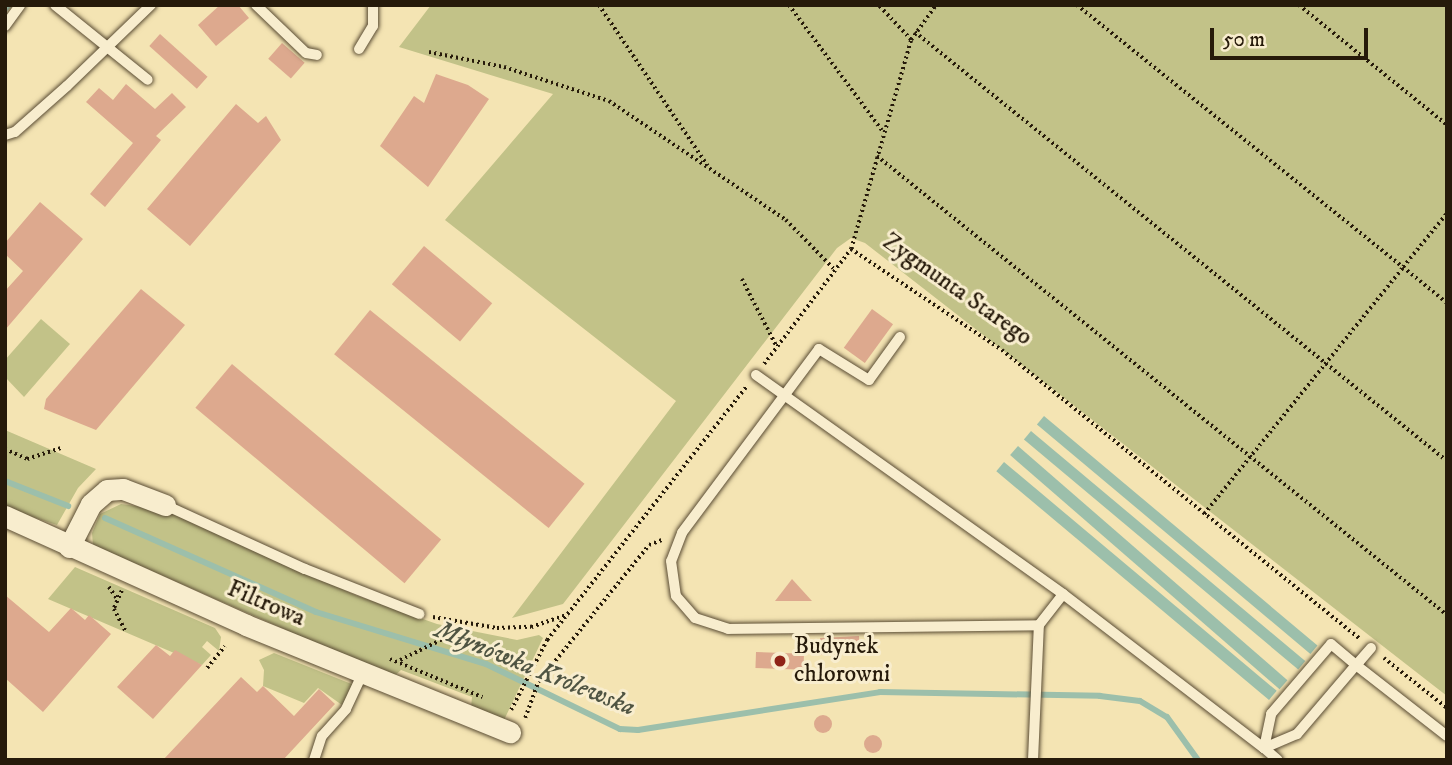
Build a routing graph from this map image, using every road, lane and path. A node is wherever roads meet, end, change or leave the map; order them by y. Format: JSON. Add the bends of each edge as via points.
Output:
{"nodes":[{"id":1,"x":20,"y":5,"type":"edge"},
{"id":2,"x":55,"y":5,"type":"edge"},
{"id":3,"x":151,"y":5,"type":"edge"},
{"id":4,"x":256,"y":5,"type":"edge"},
{"id":5,"x":373,"y":5,"type":"edge"},
{"id":6,"x":599,"y":5,"type":"edge"},
{"id":7,"x":789,"y":5,"type":"edge"},
{"id":8,"x":878,"y":5,"type":"edge"},
{"id":9,"x":936,"y":5,"type":"edge"},
{"id":10,"x":1077,"y":5,"type":"edge"},
{"id":11,"x":1299,"y":5,"type":"edge"},
{"id":12,"x":5,"y":26,"type":"edge"},
{"id":13,"x":915,"y":32,"type":"junction"},
{"id":14,"x":911,"y":40,"type":"junction"},
{"id":15,"x":106,"y":49,"type":"junction"},
{"id":16,"x":359,"y":49,"type":"dead end"},
{"id":17,"x":429,"y":52,"type":"dead end"},
{"id":18,"x":317,"y":55,"type":"dead end"},
{"id":19,"x":148,"y":80,"type":"dead end"},
{"id":20,"x":1447,"y":125,"type":"edge"},
{"id":21,"x":883,"y":131,"type":"junction"},
{"id":22,"x":5,"y":135,"type":"edge"},
{"id":23,"x":877,"y":156,"type":"junction"},
{"id":24,"x":709,"y":167,"type":"junction"},
{"id":25,"x":1447,"y":213,"type":"edge"},
{"id":26,"x":851,"y":249,"type":"junction"},
{"id":27,"x":1403,"y":267,"type":"junction"},
{"id":28,"x":834,"y":269,"type":"junction"},
{"id":29,"x":742,"y":279,"type":"dead end"},
{"id":30,"x":1447,"y":303,"type":"edge"},
{"id":31,"x":900,"y":337,"type":"dead end"},
{"id":32,"x":777,"y":346,"type":"junction"},
{"id":33,"x":1325,"y":364,"type":"junction"},
{"id":34,"x":756,"y":375,"type":"junction"},
{"id":35,"x":782,"y":395,"type":"junction"},
{"id":36,"x":61,"y":448,"type":"dead end"},
{"id":37,"x":5,"y":449,"type":"edge"},
{"id":38,"x":1250,"y":458,"type":"junction"},
{"id":39,"x":1447,"y":461,"type":"edge"},
{"id":40,"x":165,"y":505,"type":"joint"},
{"id":41,"x":1203,"y":514,"type":"junction"},
{"id":42,"x":5,"y":516,"type":"edge"},
{"id":43,"x":684,"y":531,"type":"junction"},
{"id":44,"x":69,"y":547,"type":"junction"},
{"id":45,"x":1063,"y":594,"type":"junction"},
{"id":46,"x":120,"y":595,"type":"dead end"},
{"id":47,"x":570,"y":613,"type":"junction"},
{"id":48,"x":419,"y":614,"type":"joint"},
{"id":49,"x":1447,"y":615,"type":"edge"},
{"id":50,"x":1039,"y":625,"type":"junction"},
{"id":51,"x":467,"y":627,"type":"junction"},
{"id":52,"x":127,"y":633,"type":"dead end"},
{"id":53,"x":225,"y":646,"type":"dead end"},
{"id":54,"x":1371,"y":648,"type":"junction"},
{"id":55,"x":399,"y":660,"type":"junction"},
{"id":56,"x":1356,"y":665,"type":"junction"},
{"id":57,"x":206,"y":668,"type":"dead end"},
{"id":58,"x":371,"y":676,"type":"junction"},
{"id":59,"x":490,"y":703,"type":"dead end"},
{"id":60,"x":1447,"y":708,"type":"edge"},
{"id":61,"x":511,"y":729,"type":"junction"},
{"id":62,"x":1447,"y":736,"type":"edge"},
{"id":63,"x":1264,"y":748,"type":"junction"},
{"id":64,"x":314,"y":760,"type":"edge"},
{"id":65,"x":1033,"y":760,"type":"edge"},
{"id":66,"x":1278,"y":760,"type":"edge"}],
"edges":[{"from":1,"to":12,"type":"lane"},
{"from":2,"to":15,"type":"lane"},
{"from":3,"to":15,"type":"lane"},
{"from":4,"to":18,"type":"lane","via":[[306,53]]},
{"from":5,"to":16,"type":"lane","via":[[373,26]]},
{"from":6,"to":24,"type":"path"},
{"from":7,"to":21,"type":"path"},
{"from":8,"to":14,"type":"path"},
{"from":9,"to":13,"type":"path"},
{"from":10,"to":27,"type":"path"},
{"from":11,"to":20,"type":"path"},
{"from":13,"to":14,"type":"path"},
{"from":13,"to":33,"type":"path"},
{"from":14,"to":21,"type":"path"},
{"from":15,"to":19,"type":"lane"},
{"from":15,"to":22,"type":"lane","via":[[15,132]]},
{"from":17,"to":24,"type":"path","via":[[504,67],[609,101]]},
{"from":21,"to":23,"type":"path"},
{"from":23,"to":26,"type":"path"},
{"from":23,"to":38,"type":"path"},
{"from":24,"to":28,"type":"path","via":[[786,220]]},
{"from":25,"to":27,"type":"path"},
{"from":26,"to":28,"type":"path","name":"Zygmunta Starego"},
{"from":26,"to":41,"type":"path","name":"Zygmunta Starego","via":[[1002,350]]},
{"from":27,"to":30,"type":"path"},
{"from":27,"to":33,"type":"path"},
{"from":28,"to":32,"type":"path","name":"Zygmunta Starego"},
{"from":29,"to":32,"type":"path"},
{"from":31,"to":35,"type":"lane","via":[[869,380],[819,349]]},
{"from":32,"to":34,"type":"path","name":"Zygmunta Starego"},
{"from":33,"to":38,"type":"path"},
{"from":33,"to":39,"type":"path"},
{"from":34,"to":35,"type":"lane"},
{"from":34,"to":47,"type":"path","name":"Zygmunta Starego"},
{"from":35,"to":43,"type":"lane"},
{"from":35,"to":45,"type":"lane"},
{"from":36,"to":37,"type":"path","via":[[27,459]]},
{"from":38,"to":41,"type":"path"},
{"from":38,"to":49,"type":"path"},
{"from":40,"to":44,"type":"street","via":[[123,489],[107,490],[91,504]]},
{"from":40,"to":48,"type":"lane","via":[[305,569]]},
{"from":41,"to":54,"type":"path","name":"Zygmunta Starego"},
{"from":42,"to":44,"type":"street","name":"Filtrowa"},
{"from":43,"to":50,"type":"lane","via":[[671,562],[676,596],[695,618],[712,626]]},
{"from":43,"to":61,"type":"path","via":[[649,545],[538,682]]},
{"from":44,"to":58,"type":"street","name":"Filtrowa"},
{"from":45,"to":50,"type":"lane"},
{"from":45,"to":63,"type":"lane"},
{"from":46,"to":52,"type":"path","via":[[114,609]]},
{"from":47,"to":51,"type":"path","via":[[531,627]]},
{"from":47,"to":61,"type":"path","name":"Zygmunta Starego","via":[[542,648]]},
{"from":48,"to":51,"type":"path"},
{"from":50,"to":65,"type":"lane"},
{"from":51,"to":55,"type":"path"},
{"from":53,"to":57,"type":"path"},
{"from":54,"to":56,"type":"lane"},
{"from":54,"to":60,"type":"path","name":"Zygmunta Starego"},
{"from":55,"to":58,"type":"path"},
{"from":55,"to":59,"type":"path","via":[[473,689]]},
{"from":56,"to":62,"type":"lane"},
{"from":56,"to":63,"type":"lane","via":[[1297,734]]},
{"from":56,"to":63,"type":"lane","via":[[1331,644],[1271,714]]},
{"from":58,"to":61,"type":"street","name":"Filtrowa"},
{"from":58,"to":64,"type":"lane","via":[[322,736]]},
{"from":63,"to":66,"type":"lane"}]}
